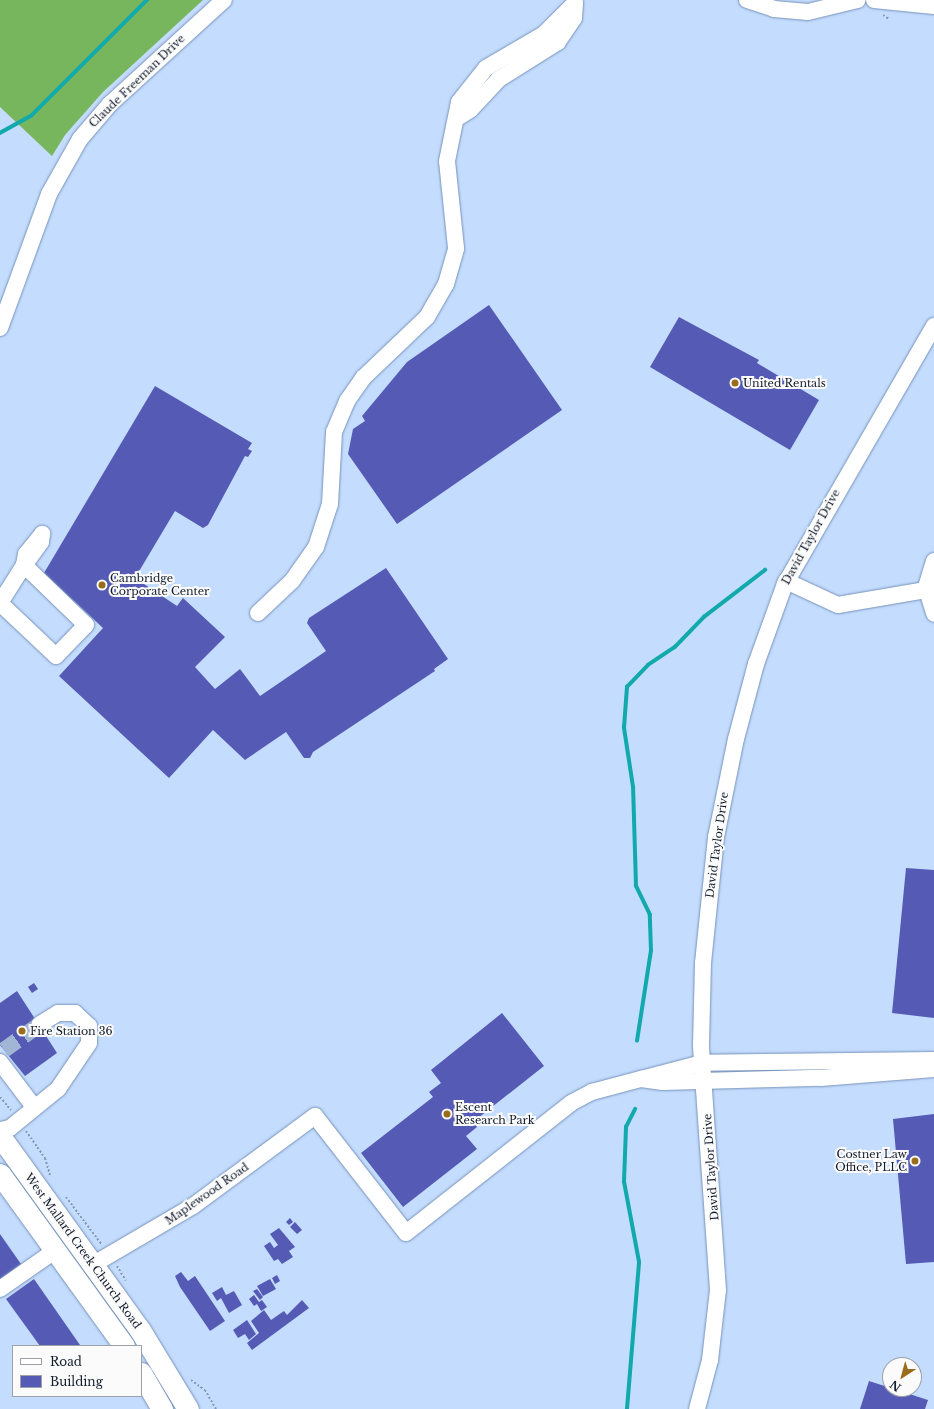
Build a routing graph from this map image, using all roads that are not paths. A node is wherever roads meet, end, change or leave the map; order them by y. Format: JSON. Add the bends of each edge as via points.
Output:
{"nodes":[{"id":1,"x":224,"y":0,"type":"edge"},
{"id":2,"x":748,"y":0,"type":"edge"},
{"id":3,"x":858,"y":0,"type":"edge"},
{"id":4,"x":874,"y":0,"type":"edge"},
{"id":5,"x":576,"y":1,"type":"edge"},
{"id":6,"x":934,"y":6,"type":"edge"},
{"id":7,"x":1,"y":320,"type":"edge"},
{"id":8,"x":934,"y":326,"type":"edge"},
{"id":9,"x":934,"y":561,"type":"edge"},
{"id":10,"x":786,"y":581,"type":"junction"},
{"id":11,"x":926,"y":590,"type":"junction"},
{"id":12,"x":0,"y":603,"type":"edge"},
{"id":13,"x":258,"y":613,"type":"dead end"},
{"id":14,"x":934,"y":614,"type":"edge"},
{"id":15,"x":39,"y":1025,"type":"tunnel mouth"},
{"id":16,"x":1,"y":1055,"type":"edge"},
{"id":17,"x":934,"y":1060,"type":"edge"},
{"id":18,"x":702,"y":1063,"type":"junction"},
{"id":19,"x":934,"y":1069,"type":"edge"},
{"id":20,"x":640,"y":1079,"type":"junction"},
{"id":21,"x":704,"y":1081,"type":"junction"},
{"id":22,"x":34,"y":1107,"type":"junction"},
{"id":23,"x":0,"y":1130,"type":"edge"},
{"id":24,"x":0,"y":1136,"type":"edge"},
{"id":25,"x":0,"y":1174,"type":"edge"},
{"id":26,"x":56,"y":1250,"type":"junction"},
{"id":27,"x":94,"y":1264,"type":"junction"},
{"id":28,"x":0,"y":1289,"type":"edge"},
{"id":29,"x":123,"y":1345,"type":"edge"},
{"id":30,"x":142,"y":1375,"type":"edge"},
{"id":31,"x":162,"y":1409,"type":"edge"},
{"id":32,"x":188,"y":1409,"type":"edge"},
{"id":33,"x":697,"y":1409,"type":"edge"}],
"edges":[{"from":1,"to":7,"type":"street","name":"Claude Freeman Drive","via":[[110,104],[80,139],[52,188]]},
{"from":2,"to":3,"type":"street","via":[[774,9],[808,12]]},
{"from":4,"to":6,"type":"street"},
{"from":5,"to":13,"type":"street","via":[[574,18],[558,42],[503,76],[470,110],[459,117],[447,161],[456,248],[446,284],[427,317],[363,378],[347,401],[334,432],[330,504],[316,547],[295,578]]},
{"from":8,"to":10,"type":"street","name":"David Taylor Drive"},
{"from":9,"to":11,"type":"street"},
{"from":10,"to":11,"type":"street","via":[[838,605]]},
{"from":10,"to":18,"type":"street","name":"David Taylor Drive","via":[[746,698],[719,822],[703,963]]},
{"from":11,"to":14,"type":"street"},
{"from":12,"to":12,"type":"street","via":[[24,565],[86,625],[56,656]]},
{"from":15,"to":22,"type":"street","via":[[58,1013],[75,1013],[87,1022],[90,1038],[58,1089]]},
{"from":16,"to":22,"type":"street"},
{"from":17,"to":18,"type":"street"},
{"from":18,"to":20,"type":"street"},
{"from":18,"to":21,"type":"street","name":"David Taylor Drive"},
{"from":19,"to":21,"type":"street","via":[[821,1078]]},
{"from":20,"to":21,"type":"street"},
{"from":20,"to":27,"type":"street","name":"Maplewood Road","via":[[592,1092],[571,1103],[406,1233],[314,1116],[193,1206]]},
{"from":21,"to":33,"type":"street","name":"David Taylor Drive","via":[[718,1290],[710,1360]]},
{"from":22,"to":23,"type":"street","via":[[10,1128]]},
{"from":24,"to":27,"type":"main road","name":"West Mallard Creek Church Road"},
{"from":25,"to":26,"type":"main road","name":"West Mallard Creek Church Road"},
{"from":26,"to":28,"type":"street"},
{"from":26,"to":29,"type":"main road","name":"West Mallard Creek Church Road"},
{"from":27,"to":32,"type":"main road","name":"West Mallard Creek Church Road"},
{"from":30,"to":31,"type":"main road"}]}
